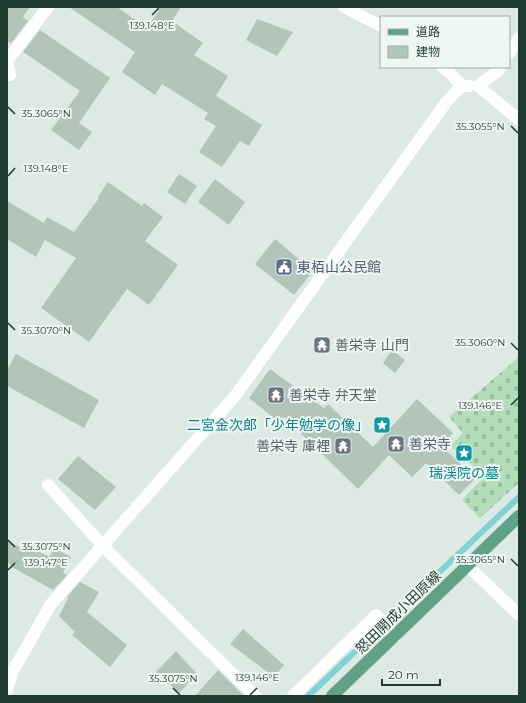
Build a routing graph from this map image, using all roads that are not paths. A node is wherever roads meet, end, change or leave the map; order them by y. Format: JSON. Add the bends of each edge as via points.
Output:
{"nodes":[{"id":1,"x":48,"y":7,"type":"edge"},
{"id":2,"x":344,"y":7,"type":"edge"},
{"id":3,"x":380,"y":25,"type":"edge"},
{"id":4,"x":519,"y":38,"type":"edge"},
{"id":5,"x":510,"y":52,"type":"edge"},
{"id":6,"x":7,"y":62,"type":"edge"},
{"id":7,"x":443,"y":68,"type":"edge"},
{"id":8,"x":500,"y":68,"type":"edge"},
{"id":9,"x":10,"y":75,"type":"dead end"},
{"id":10,"x":462,"y":86,"type":"junction"},
{"id":11,"x":478,"y":86,"type":"junction"},
{"id":12,"x":519,"y":120,"type":"edge"},
{"id":13,"x":48,"y":485,"type":"dead end"},
{"id":14,"x":519,"y":516,"type":"edge"},
{"id":15,"x":102,"y":545,"type":"junction"},
{"id":16,"x":468,"y":566,"type":"junction"},
{"id":17,"x":519,"y":615,"type":"edge"},
{"id":18,"x":395,"y":636,"type":"junction"},
{"id":19,"x":7,"y":689,"type":"edge"},
{"id":20,"x":255,"y":696,"type":"edge"},
{"id":21,"x":293,"y":696,"type":"edge"},
{"id":22,"x":332,"y":696,"type":"edge"}],
"edges":[{"from":1,"to":6,"type":"street"},
{"from":2,"to":3,"type":"street"},
{"from":4,"to":5,"type":"street"},
{"from":6,"to":9,"type":"street"},
{"from":7,"to":10,"type":"street"},
{"from":8,"to":11,"type":"street"},
{"from":10,"to":11,"type":"street"},
{"from":10,"to":15,"type":"street","via":[[447,101],[235,396]]},
{"from":11,"to":12,"type":"street"},
{"from":13,"to":15,"type":"street"},
{"from":14,"to":16,"type":"main road","name":"怒田開成小田原線"},
{"from":15,"to":19,"type":"street","via":[[51,604],[13,671]]},
{"from":15,"to":20,"type":"street"},
{"from":16,"to":17,"type":"street"},
{"from":16,"to":18,"type":"main road","name":"怒田開成小田原線"},
{"from":18,"to":21,"type":"street","via":[[376,615]]},
{"from":18,"to":22,"type":"main road","name":"怒田開成小田原線"}]}
